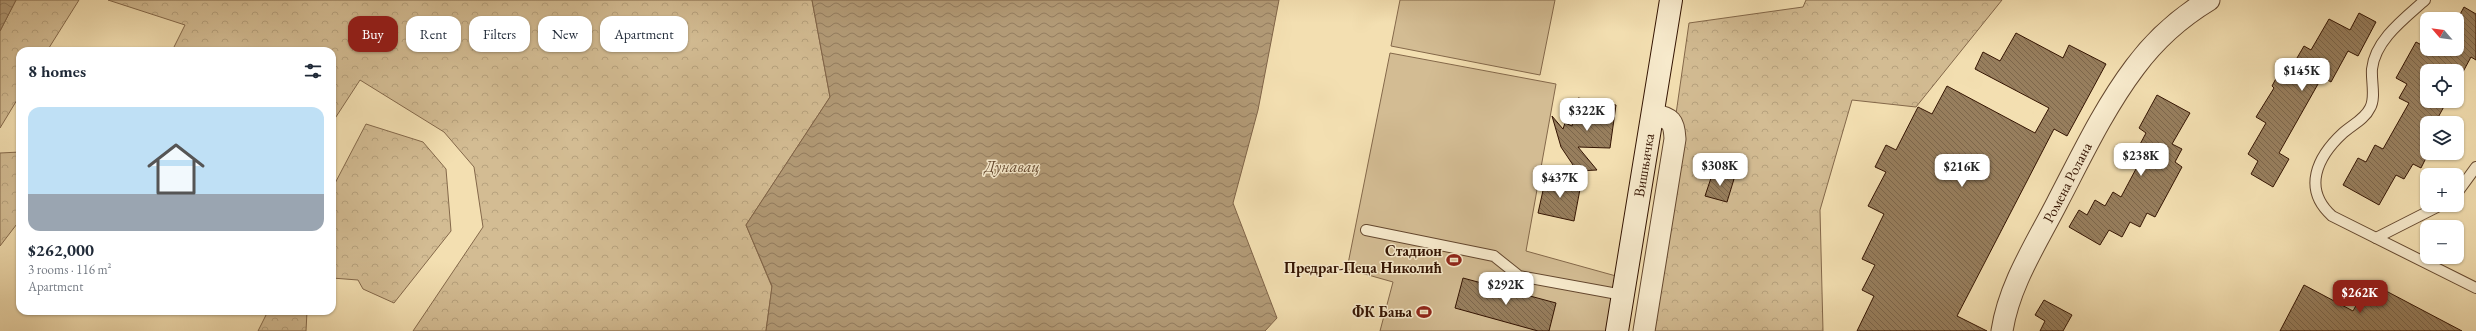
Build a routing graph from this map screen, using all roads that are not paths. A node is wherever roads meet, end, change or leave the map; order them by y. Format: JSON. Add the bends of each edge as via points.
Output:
{"nodes":[{"id":1,"x":1671,"y":0,"type":"edge"},
{"id":2,"x":2209,"y":0,"type":"edge"},
{"id":3,"x":2425,"y":0,"type":"edge"},
{"id":4,"x":1653,"y":114,"type":"junction"},
{"id":5,"x":2476,"y":167,"type":"edge"},
{"id":6,"x":2464,"y":183,"type":"edge"},
{"id":7,"x":2427,"y":212,"type":"edge"},
{"id":8,"x":1366,"y":230,"type":"dead end"},
{"id":9,"x":2376,"y":238,"type":"junction"},
{"id":10,"x":2476,"y":288,"type":"edge"},
{"id":11,"x":1623,"y":295,"type":"junction"},
{"id":12,"x":1617,"y":331,"type":"edge"},
{"id":13,"x":1644,"y":331,"type":"edge"},
{"id":14,"x":2002,"y":331,"type":"edge"}],
"edges":[{"from":1,"to":4,"type":"street","name":"Вишњичка"},
{"from":2,"to":14,"type":"street","name":"Ромена Ролана","via":[[2159,38],[2135,66],[2116,95],[2014,287]]},
{"from":3,"to":9,"type":"lane","via":[[2394,27],[2387,37],[2372,67],[2371,107],[2334,142],[2316,176],[2316,195],[2322,207],[2332,216]]},
{"from":4,"to":11,"type":"street","name":"Вишњичка"},
{"from":4,"to":13,"type":"street","via":[[1669,119],[1674,124],[1676,139]]},
{"from":5,"to":6,"type":"lane"},
{"from":7,"to":9,"type":"lane"},
{"from":8,"to":11,"type":"lane","via":[[1494,256],[1519,276]]},
{"from":9,"to":10,"type":"lane"},
{"from":11,"to":12,"type":"street","name":"Вишњичка"}]}
